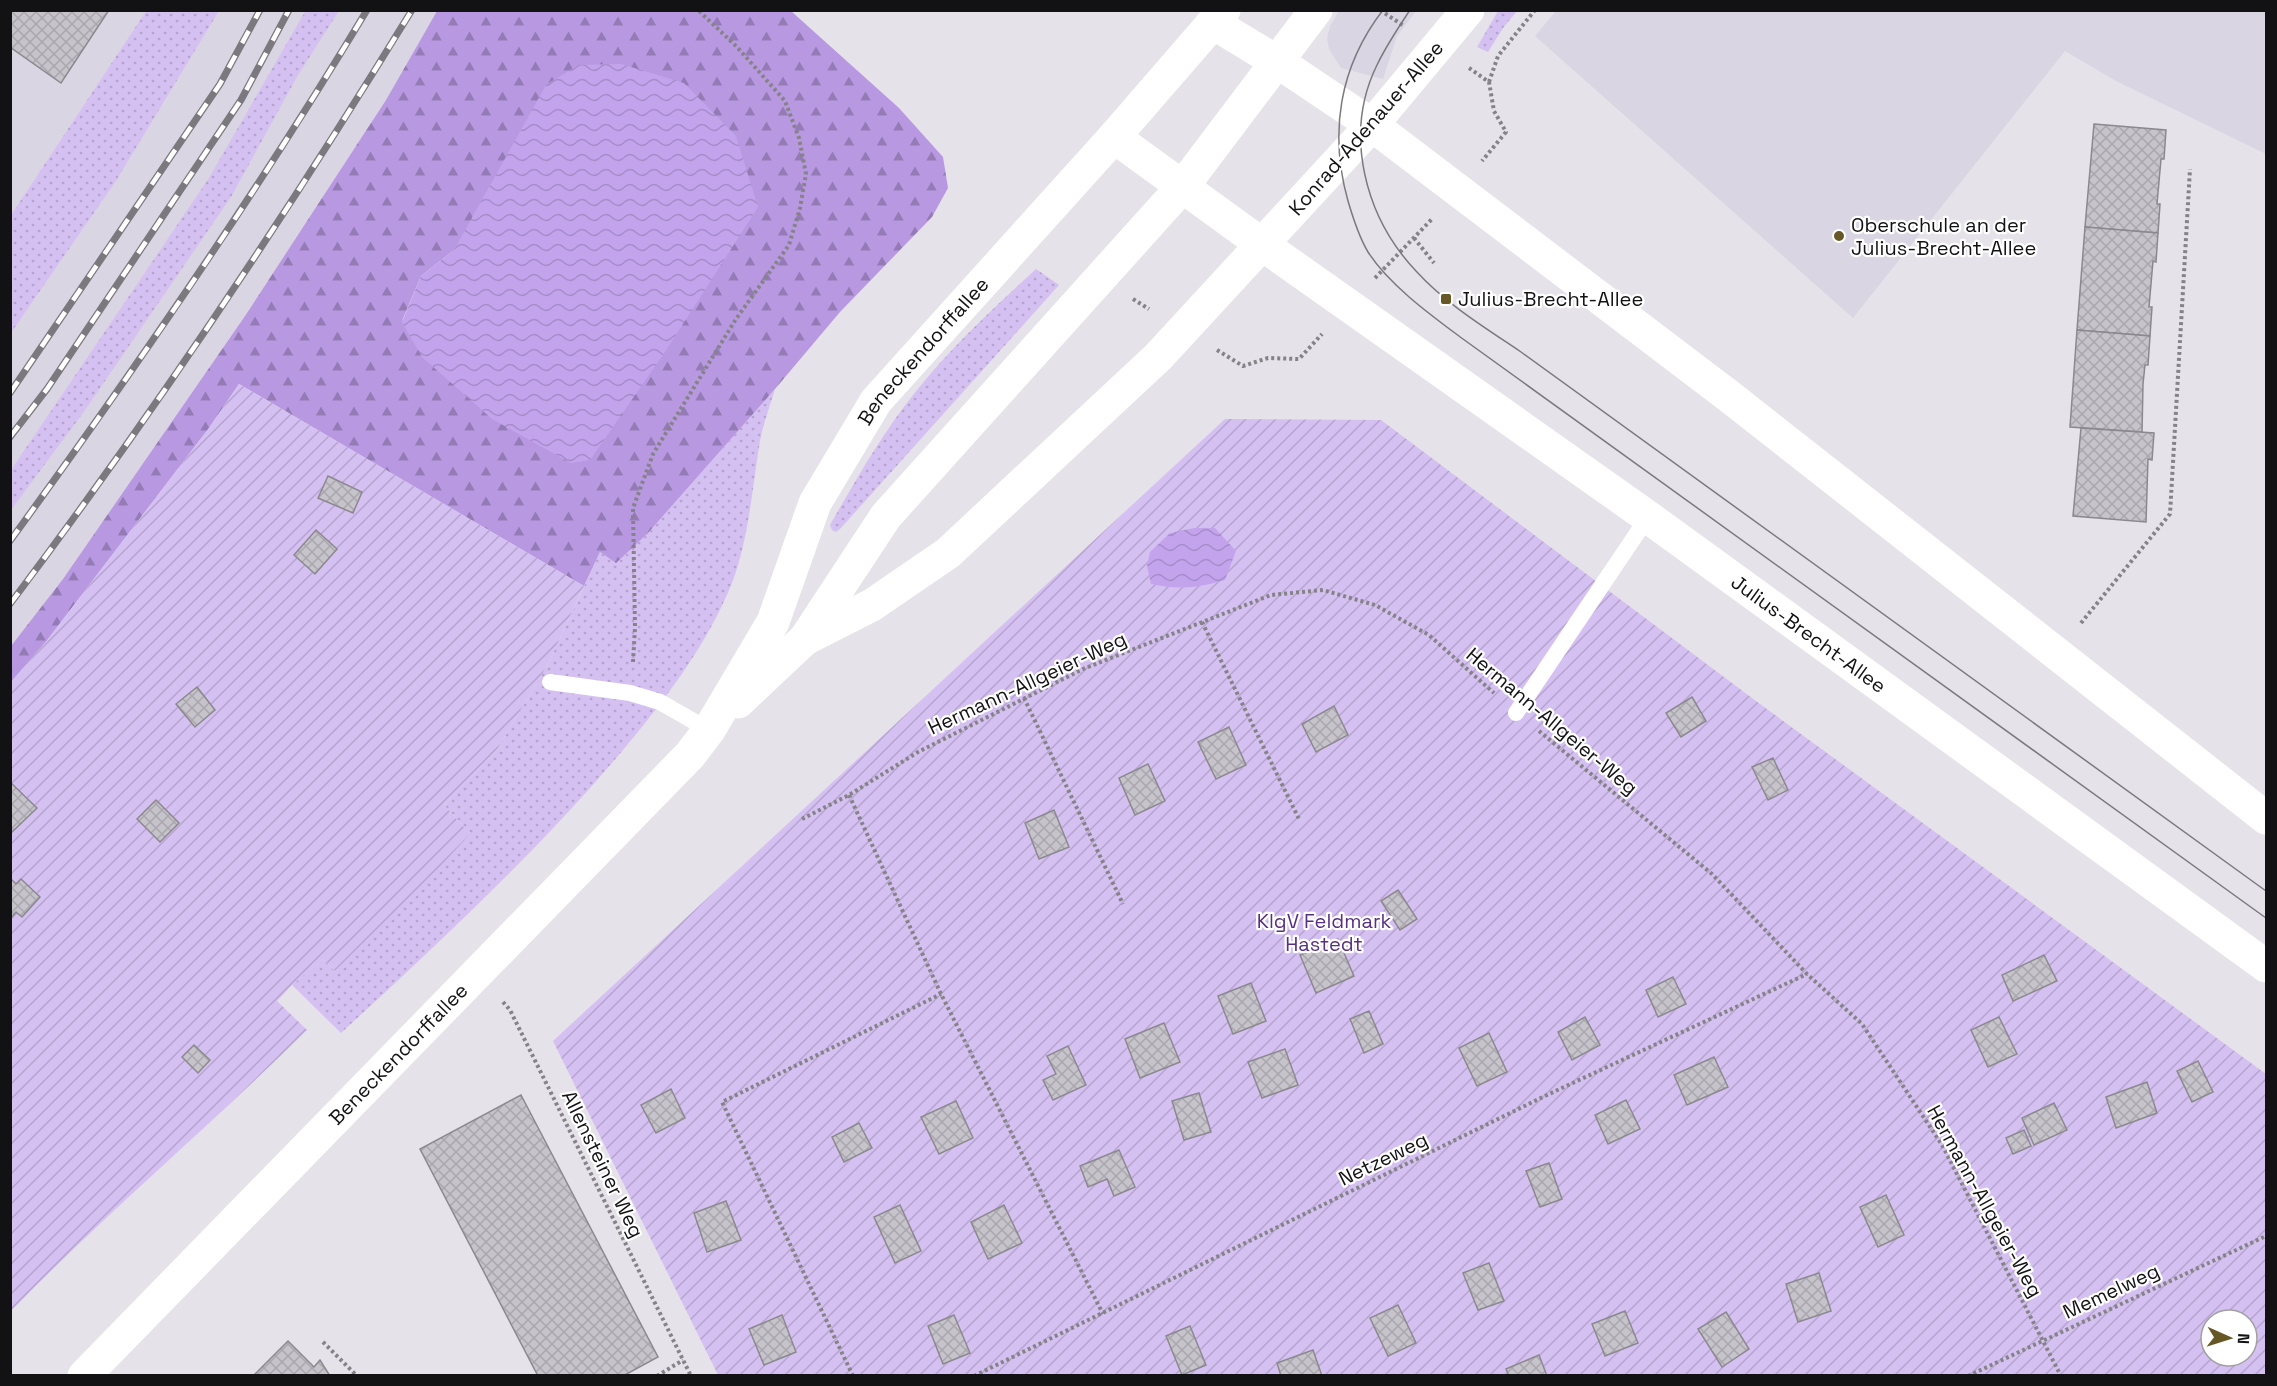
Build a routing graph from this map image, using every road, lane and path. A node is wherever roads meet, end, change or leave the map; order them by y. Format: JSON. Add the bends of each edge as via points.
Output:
{"nodes":[{"id":1,"x":698,"y":10,"type":"edge"},
{"id":2,"x":1316,"y":10,"type":"edge"},
{"id":3,"x":1468,"y":10,"type":"edge"},
{"id":4,"x":1534,"y":10,"type":"edge"},
{"id":5,"x":1218,"y":16,"type":"edge"},
{"id":6,"x":1438,"y":46,"type":"junction"},
{"id":7,"x":1279,"y":62,"type":"junction"},
{"id":8,"x":1489,"y":82,"type":"junction"},
{"id":9,"x":1372,"y":125,"type":"junction"},
{"id":10,"x":1114,"y":136,"type":"junction"},
{"id":11,"x":2190,"y":169,"type":"dead end"},
{"id":12,"x":1183,"y":186,"type":"junction"},
{"id":13,"x":1458,"y":191,"type":"junction"},
{"id":14,"x":1414,"y":238,"type":"junction"},
{"id":15,"x":1263,"y":245,"type":"junction"},
{"id":16,"x":1434,"y":263,"type":"dead end"},
{"id":17,"x":1348,"y":305,"type":"junction"},
{"id":18,"x":1183,"y":330,"type":"junction"},
{"id":19,"x":1648,"y":517,"type":"junction"},
{"id":20,"x":1202,"y":622,"type":"junction"},
{"id":21,"x":806,"y":639,"type":"junction"},
{"id":22,"x":2056,"y":654,"type":"junction"},
{"id":23,"x":550,"y":682,"type":"dead end"},
{"id":24,"x":630,"y":693,"type":"junction"},
{"id":25,"x":1024,"y":698,"type":"junction"},
{"id":26,"x":1516,"y":713,"type":"junction"},
{"id":27,"x":708,"y":730,"type":"junction"},
{"id":28,"x":849,"y":795,"type":"junction"},
{"id":29,"x":2266,"y":818,"type":"edge"},
{"id":30,"x":802,"y":819,"type":"dead end"},
{"id":31,"x":1299,"y":819,"type":"dead end"},
{"id":32,"x":1123,"y":904,"type":"dead end"},
{"id":33,"x":2266,"y":966,"type":"edge"},
{"id":34,"x":477,"y":972,"type":"junction"},
{"id":35,"x":1807,"y":974,"type":"junction"},
{"id":36,"x":941,"y":994,"type":"junction"},
{"id":37,"x":2266,"y":1236,"type":"edge"},
{"id":38,"x":1102,"y":1314,"type":"junction"},
{"id":39,"x":2042,"y":1340,"type":"junction"},
{"id":40,"x":323,"y":1342,"type":"dead end"},
{"id":41,"x":683,"y":1360,"type":"junction"},
{"id":42,"x":84,"y":1376,"type":"edge"},
{"id":43,"x":357,"y":1376,"type":"edge"},
{"id":44,"x":657,"y":1376,"type":"edge"},
{"id":45,"x":691,"y":1376,"type":"edge"},
{"id":46,"x":853,"y":1376,"type":"edge"},
{"id":47,"x":975,"y":1376,"type":"edge"},
{"id":48,"x":1968,"y":1376,"type":"edge"},
{"id":49,"x":2061,"y":1376,"type":"edge"}],
"edges":[{"from":1,"to":24,"type":"path","via":[[785,101],[799,138],[806,174],[789,245],[736,319],[653,454],[633,508],[635,628]]},
{"from":2,"to":7,"type":"street"},
{"from":3,"to":6,"type":"street","name":"Konrad-Adenauer-Allee"},
{"from":4,"to":8,"type":"path","via":[[1498,56]]},
{"from":5,"to":7,"type":"street"},
{"from":5,"to":10,"type":"street","name":"Beneckendorffallee"},
{"from":6,"to":8,"type":"path"},
{"from":6,"to":9,"type":"street","name":"Konrad-Adenauer-Allee"},
{"from":7,"to":9,"type":"street"},
{"from":7,"to":12,"type":"street","name":"Beneckendorffallee"},
{"from":8,"to":13,"type":"path","via":[[1494,111],[1506,132]]},
{"from":9,"to":13,"type":"street"},
{"from":9,"to":15,"type":"street","name":"Konrad-Adenauer-Allee"},
{"from":10,"to":12,"type":"street","name":"Julius-Brecht-Allee"},
{"from":10,"to":27,"type":"street","name":"Beneckendorffallee","via":[[876,401],[815,503],[773,622]]},
{"from":11,"to":22,"type":"path","via":[[2170,514]]},
{"from":12,"to":15,"type":"street","name":"Julius-Brecht-Allee"},
{"from":12,"to":21,"type":"street","name":"Beneckendorffallee","via":[[886,516]]},
{"from":13,"to":14,"type":"path"},
{"from":13,"to":22,"type":"street","via":[[1739,404]]},
{"from":14,"to":16,"type":"path"},
{"from":14,"to":17,"type":"path"},
{"from":15,"to":17,"type":"street","name":"Julius-Brecht-Allee"},
{"from":15,"to":18,"type":"street","name":"Beneckendorffallee"},
{"from":17,"to":18,"type":"path","via":[[1299,359],[1268,358],[1243,366]]},
{"from":17,"to":19,"type":"street","name":"Julius-Brecht-Allee"},
{"from":18,"to":21,"type":"street","name":"Beneckendorffallee","via":[[948,554],[872,605]]},
{"from":19,"to":26,"type":"lane"},
{"from":19,"to":33,"type":"street","name":"Julius-Brecht-Allee"},
{"from":20,"to":25,"type":"path","name":"Hermann-Allgeier-Weg","via":[[1083,669]]},
{"from":20,"to":26,"type":"path","name":"Hermann-Allgeier-Weg","via":[[1271,595],[1323,590],[1375,605],[1429,635]]},
{"from":20,"to":31,"type":"path"},
{"from":21,"to":27,"type":"street","name":"Beneckendorffallee"},
{"from":22,"to":29,"type":"street"},
{"from":23,"to":24,"type":"lane"},
{"from":24,"to":27,"type":"lane","via":[[660,702]]},
{"from":25,"to":28,"type":"path","name":"Hermann-Allgeier-Weg","via":[[918,752]]},
{"from":25,"to":32,"type":"path"},
{"from":26,"to":35,"type":"path","name":"Hermann-Allgeier-Weg","via":[[1712,874]]},
{"from":27,"to":34,"type":"street","name":"Beneckendorffallee","via":[[690,755]]},
{"from":28,"to":30,"type":"path","name":"Hermann-Allgeier-Weg"},
{"from":28,"to":36,"type":"path"},
{"from":34,"to":41,"type":"path","name":"Allensteiner Weg","via":[[510,1010]]},
{"from":34,"to":42,"type":"street","name":"Beneckendorffallee"},
{"from":35,"to":38,"type":"path","name":"Netzeweg","via":[[1549,1094]]},
{"from":35,"to":39,"type":"path","name":"Hermann-Allgeier-Weg","via":[[1862,1024],[1942,1145]]},
{"from":36,"to":38,"type":"path"},
{"from":36,"to":46,"type":"path","via":[[722,1102]]},
{"from":37,"to":39,"type":"path","name":"Memelweg"},
{"from":38,"to":47,"type":"path","name":"Netzeweg"},
{"from":39,"to":48,"type":"path","name":"Memelweg"},
{"from":39,"to":49,"type":"path","name":"Hermann-Allgeier-Weg"},
{"from":40,"to":43,"type":"path"},
{"from":41,"to":44,"type":"path"},
{"from":41,"to":45,"type":"path","name":"Allensteiner Weg"}]}
